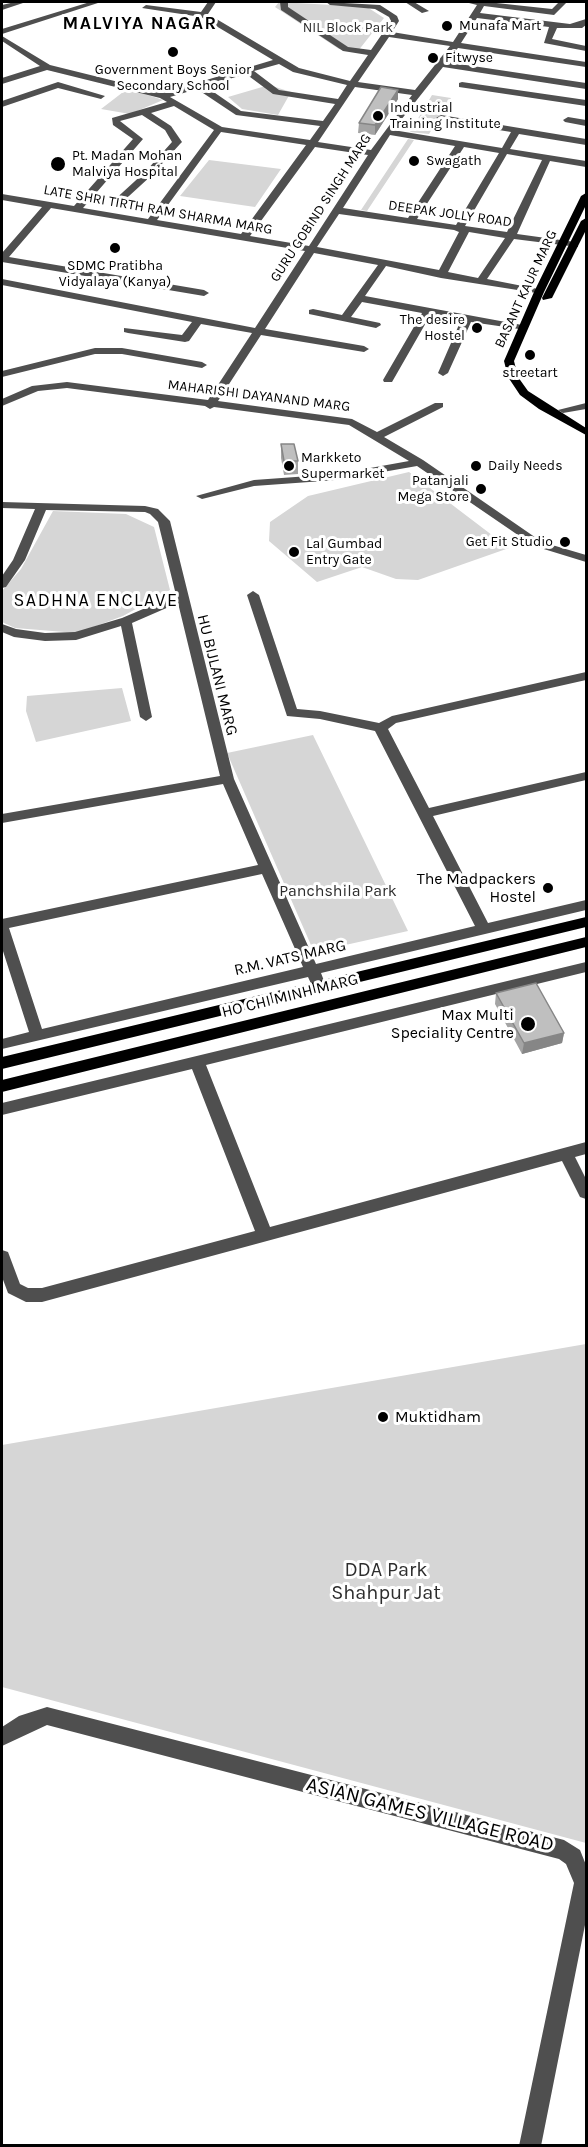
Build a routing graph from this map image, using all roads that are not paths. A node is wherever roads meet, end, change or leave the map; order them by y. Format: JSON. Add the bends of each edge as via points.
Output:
{"nodes":[{"id":1,"x":22,"y":2,"type":"edge"},
{"id":2,"x":97,"y":2,"type":"edge"},
{"id":3,"x":212,"y":2,"type":"edge"},
{"id":4,"x":284,"y":2,"type":"edge"},
{"id":5,"x":330,"y":2,"type":"edge"},
{"id":6,"x":410,"y":2,"type":"edge"},
{"id":7,"x":469,"y":2,"type":"edge"},
{"id":8,"x":483,"y":2,"type":"edge"},
{"id":9,"x":563,"y":2,"type":"edge"},
{"id":10,"x":2,"y":8,"type":"edge"},
{"id":11,"x":146,"y":8,"type":"dead end"},
{"id":12,"x":425,"y":11,"type":"dead end"},
{"id":13,"x":203,"y":15,"type":"junction"},
{"id":14,"x":473,"y":15,"type":"junction"},
{"id":15,"x":586,"y":21,"type":"edge"},
{"id":16,"x":554,"y":26,"type":"junction"},
{"id":17,"x":2,"y":32,"type":"edge"},
{"id":18,"x":387,"y":34,"type":"junction"},
{"id":19,"x":2,"y":38,"type":"edge"},
{"id":20,"x":456,"y":44,"type":"junction"},
{"id":21,"x":586,"y":48,"type":"edge"},
{"id":22,"x":373,"y":53,"type":"junction"},
{"id":23,"x":278,"y":62,"type":"junction"},
{"id":24,"x":441,"y":63,"type":"junction"},
{"id":25,"x":586,"y":65,"type":"edge"},
{"id":26,"x":47,"y":67,"type":"junction"},
{"id":27,"x":249,"y":72,"type":"junction"},
{"id":28,"x":2,"y":81,"type":"edge"},
{"id":29,"x":352,"y":84,"type":"junction"},
{"id":30,"x":462,"y":85,"type":"dead end"},
{"id":31,"x":199,"y":86,"type":"junction"},
{"id":32,"x":586,"y":86,"type":"edge"},
{"id":33,"x":418,"y":93,"type":"junction"},
{"id":34,"x":100,"y":96,"type":"dead end"},
{"id":35,"x":163,"y":96,"type":"junction"},
{"id":36,"x":340,"y":102,"type":"junction"},
{"id":37,"x":174,"y":103,"type":"junction"},
{"id":38,"x":586,"y":103,"type":"edge"},
{"id":39,"x":2,"y":104,"type":"edge"},
{"id":40,"x":142,"y":111,"type":"junction"},
{"id":41,"x":441,"y":118,"type":"dead end"},
{"id":42,"x":568,"y":120,"type":"dead end"},
{"id":43,"x":586,"y":123,"type":"edge"},
{"id":44,"x":326,"y":124,"type":"junction"},
{"id":45,"x":219,"y":129,"type":"junction"},
{"id":46,"x":517,"y":130,"type":"junction"},
{"id":47,"x":387,"y":132,"type":"junction"},
{"id":48,"x":586,"y":142,"type":"edge"},
{"id":49,"x":312,"y":144,"type":"junction"},
{"id":50,"x":461,"y":144,"type":"junction"},
{"id":51,"x":504,"y":152,"type":"junction"},
{"id":52,"x":374,"y":153,"type":"junction"},
{"id":53,"x":547,"y":158,"type":"junction"},
{"id":54,"x":586,"y":164,"type":"edge"},
{"id":55,"x":586,"y":196,"type":"edge"},
{"id":56,"x":2,"y":197,"type":"edge"},
{"id":57,"x":49,"y":205,"type":"junction"},
{"id":58,"x":114,"y":205,"type":"dead end"},
{"id":59,"x":76,"y":210,"type":"junction"},
{"id":60,"x":335,"y":210,"type":"junction"},
{"id":61,"x":411,"y":221,"type":"junction"},
{"id":62,"x":586,"y":221,"type":"edge"},
{"id":63,"x":150,"y":223,"type":"junction"},
{"id":64,"x":462,"y":229,"type":"junction"},
{"id":65,"x":569,"y":231,"type":"junction"},
{"id":66,"x":584,"y":233,"type":"edge"},
{"id":67,"x":510,"y":237,"type":"junction"},
{"id":68,"x":243,"y":239,"type":"junction"},
{"id":69,"x":562,"y":244,"type":"junction"},
{"id":70,"x":575,"y":244,"type":"junction"},
{"id":71,"x":310,"y":249,"type":"junction"},
{"id":72,"x":2,"y":259,"type":"edge"},
{"id":73,"x":383,"y":264,"type":"junction"},
{"id":74,"x":441,"y":275,"type":"junction"},
{"id":75,"x":481,"y":281,"type":"junction"},
{"id":76,"x":2,"y":282,"type":"edge"},
{"id":77,"x":539,"y":292,"type":"junction"},
{"id":78,"x":204,"y":293,"type":"dead end"},
{"id":79,"x":358,"y":298,"type":"junction"},
{"id":80,"x":428,"y":311,"type":"junction"},
{"id":81,"x":313,"y":312,"type":"dead end"},
{"id":82,"x":345,"y":318,"type":"junction"},
{"id":83,"x":467,"y":318,"type":"junction"},
{"id":84,"x":200,"y":320,"type":"junction"},
{"id":85,"x":376,"y":325,"type":"dead end"},
{"id":86,"x":522,"y":328,"type":"junction"},
{"id":87,"x":129,"y":330,"type":"dead end"},
{"id":88,"x":258,"y":330,"type":"junction"},
{"id":89,"x":364,"y":349,"type":"dead end"},
{"id":90,"x":202,"y":365,"type":"dead end"},
{"id":91,"x":443,"y":373,"type":"dead end"},
{"id":92,"x":2,"y":374,"type":"edge"},
{"id":93,"x":388,"y":380,"type":"dead end"},
{"id":94,"x":2,"y":403,"type":"edge"},
{"id":95,"x":439,"y":405,"type":"dead end"},
{"id":96,"x":210,"y":406,"type":"junction"},
{"id":97,"x":586,"y":406,"type":"edge"},
{"id":98,"x":563,"y":410,"type":"junction"},
{"id":99,"x":586,"y":424,"type":"edge"},
{"id":100,"x":586,"y":432,"type":"edge"},
{"id":101,"x":376,"y":436,"type":"junction"},
{"id":102,"x":418,"y":462,"type":"junction"},
{"id":103,"x":202,"y":496,"type":"dead end"},
{"id":104,"x":2,"y":505,"type":"edge"},
{"id":105,"x":41,"y":507,"type":"junction"},
{"id":106,"x":586,"y":559,"type":"edge"},
{"id":107,"x":2,"y":584,"type":"edge"},
{"id":108,"x":253,"y":595,"type":"dead end"},
{"id":109,"x":180,"y":598,"type":"junction"},
{"id":110,"x":126,"y":621,"type":"junction"},
{"id":111,"x":2,"y":628,"type":"edge"},
{"id":112,"x":586,"y":676,"type":"edge"},
{"id":113,"x":146,"y":717,"type":"dead end"},
{"id":114,"x":381,"y":728,"type":"junction"},
{"id":115,"x":586,"y":776,"type":"edge"},
{"id":116,"x":227,"y":779,"type":"junction"},
{"id":117,"x":425,"y":813,"type":"junction"},
{"id":118,"x":2,"y":819,"type":"edge"},
{"id":119,"x":266,"y":868,"type":"junction"},
{"id":120,"x":586,"y":904,"type":"edge"},
{"id":121,"x":586,"y":922,"type":"edge"},
{"id":122,"x":2,"y":926,"type":"edge"},
{"id":123,"x":484,"y":930,"type":"junction"},
{"id":124,"x":586,"y":942,"type":"edge"},
{"id":125,"x":586,"y":967,"type":"edge"},
{"id":126,"x":312,"y":971,"type":"junction"},
{"id":127,"x":319,"y":986,"type":"junction"},
{"id":128,"x":37,"y":1035,"type":"junction"},
{"id":129,"x":2,"y":1044,"type":"edge"},
{"id":130,"x":196,"y":1060,"type":"junction"},
{"id":131,"x":2,"y":1063,"type":"edge"},
{"id":132,"x":2,"y":1086,"type":"edge"},
{"id":133,"x":2,"y":1109,"type":"edge"},
{"id":134,"x":586,"y":1148,"type":"edge"},
{"id":135,"x":566,"y":1154,"type":"junction"},
{"id":136,"x":586,"y":1193,"type":"edge"},
{"id":137,"x":265,"y":1234,"type":"junction"},
{"id":138,"x":2,"y":1257,"type":"edge"},
{"id":139,"x":2,"y":1737,"type":"edge"},
{"id":140,"x":530,"y":2145,"type":"edge"}],
"edges":[{"from":1,"to":10,"type":"street"},
{"from":2,"to":17,"type":"street"},
{"from":3,"to":13,"type":"street"},
{"from":4,"to":22,"type":"street","via":[[284,8],[346,49]]},
{"from":5,"to":18,"type":"street","via":[[383,9],[394,21]]},
{"from":6,"to":12,"type":"street"},
{"from":7,"to":8,"type":"street"},
{"from":8,"to":9,"type":"street","via":[[554,12]]},
{"from":8,"to":14,"type":"street","name":"GURU GOBIND SINGH MARG"},
{"from":11,"to":13,"type":"street"},
{"from":13,"to":23,"type":"street"},
{"from":14,"to":16,"type":"street"},
{"from":14,"to":20,"type":"street","name":"GURU GOBIND SINGH MARG"},
{"from":15,"to":16,"type":"street","via":[[576,27]]},
{"from":16,"to":21,"type":"street","via":[[547,41]]},
{"from":18,"to":20,"type":"street"},
{"from":18,"to":22,"type":"street"},
{"from":19,"to":26,"type":"street"},
{"from":20,"to":24,"type":"street","name":"GURU GOBIND SINGH MARG"},
{"from":20,"to":25,"type":"street"},
{"from":22,"to":29,"type":"street"},
{"from":23,"to":27,"type":"street"},
{"from":23,"to":29,"type":"street","via":[[311,76]]},
{"from":24,"to":32,"type":"street"},
{"from":24,"to":33,"type":"street","name":"GURU GOBIND SINGH MARG"},
{"from":26,"to":28,"type":"street"},
{"from":26,"to":35,"type":"street"},
{"from":27,"to":31,"type":"street"},
{"from":27,"to":36,"type":"street","via":[[276,92]]},
{"from":29,"to":33,"type":"street"},
{"from":29,"to":36,"type":"street"},
{"from":30,"to":38,"type":"street"},
{"from":31,"to":35,"type":"street"},
{"from":31,"to":44,"type":"street","via":[[239,113]]},
{"from":33,"to":47,"type":"street","name":"GURU GOBIND SINGH MARG"},
{"from":34,"to":39,"type":"street","via":[[58,85]]},
{"from":35,"to":37,"type":"street"},
{"from":36,"to":44,"type":"street"},
{"from":37,"to":40,"type":"street"},
{"from":37,"to":45,"type":"street"},
{"from":40,"to":58,"type":"street","via":[[168,128],[177,142]]},
{"from":40,"to":59,"type":"street","via":[[115,120],[138,140]]},
{"from":41,"to":46,"type":"street"},
{"from":42,"to":43,"type":"street"},
{"from":44,"to":49,"type":"street"},
{"from":45,"to":49,"type":"street"},
{"from":45,"to":63,"type":"street"},
{"from":46,"to":48,"type":"street"},
{"from":46,"to":51,"type":"street"},
{"from":47,"to":50,"type":"street"},
{"from":47,"to":52,"type":"street","name":"GURU GOBIND SINGH MARG"},
{"from":49,"to":52,"type":"street"},
{"from":49,"to":68,"type":"street"},
{"from":50,"to":51,"type":"street"},
{"from":50,"to":61,"type":"street"},
{"from":51,"to":53,"type":"street"},
{"from":51,"to":64,"type":"street"},
{"from":52,"to":60,"type":"street","name":"GURU GOBIND SINGH MARG"},
{"from":53,"to":54,"type":"street"},
{"from":53,"to":67,"type":"street"},
{"from":55,"to":65,"type":"main road","name":"BASANT KAUR MARG"},
{"from":56,"to":57,"type":"street","name":"LATE SHRI TIRTH RAM SHARMA MARG"},
{"from":57,"to":59,"type":"street","name":"LATE SHRI TIRTH RAM SHARMA MARG"},
{"from":57,"to":72,"type":"street"},
{"from":59,"to":63,"type":"street","name":"LATE SHRI TIRTH RAM SHARMA MARG"},
{"from":60,"to":61,"type":"street","name":"DEEPAK JOLLY ROAD"},
{"from":60,"to":71,"type":"street","name":"GURU GOBIND SINGH MARG"},
{"from":61,"to":64,"type":"street","name":"DEEPAK JOLLY ROAD"},
{"from":62,"to":66,"type":"main road","name":"BASANT KAUR MARG"},
{"from":63,"to":68,"type":"street","name":"LATE SHRI TIRTH RAM SHARMA MARG"},
{"from":64,"to":67,"type":"street","name":"DEEPAK JOLLY ROAD"},
{"from":64,"to":74,"type":"street"},
{"from":65,"to":66,"type":"street"},
{"from":65,"to":69,"type":"main road","name":"BASANT KAUR MARG"},
{"from":66,"to":70,"type":"main road","name":"BASANT KAUR MARG"},
{"from":67,"to":69,"type":"street","name":"DEEPAK JOLLY ROAD"},
{"from":67,"to":75,"type":"street"},
{"from":68,"to":71,"type":"street","name":"LATE SHRI TIRTH RAM SHARMA MARG"},
{"from":69,"to":70,"type":"street","name":"DEEPAK JOLLY ROAD"},
{"from":69,"to":77,"type":"main road","name":"BASANT KAUR MARG"},
{"from":70,"to":98,"type":"main road","name":"BASANT KAUR MARG","via":[[518,360],[521,376],[533,391]]},
{"from":71,"to":73,"type":"street","name":"LATE SHRI TIRTH RAM SHARMA MARG"},
{"from":71,"to":88,"type":"street","name":"GURU GOBIND SINGH MARG"},
{"from":72,"to":78,"type":"street"},
{"from":73,"to":74,"type":"street","name":"LATE SHRI TIRTH RAM SHARMA MARG"},
{"from":73,"to":79,"type":"street"},
{"from":74,"to":75,"type":"street","name":"LATE SHRI TIRTH RAM SHARMA MARG"},
{"from":75,"to":77,"type":"street","name":"LATE SHRI TIRTH RAM SHARMA MARG"},
{"from":76,"to":84,"type":"street"},
{"from":77,"to":86,"type":"main road","name":"BASANT KAUR MARG"},
{"from":79,"to":80,"type":"street"},
{"from":79,"to":82,"type":"street"},
{"from":80,"to":83,"type":"street"},
{"from":80,"to":93,"type":"street"},
{"from":81,"to":82,"type":"street"},
{"from":82,"to":85,"type":"street"},
{"from":83,"to":86,"type":"street"},
{"from":83,"to":91,"type":"street"},
{"from":84,"to":87,"type":"street","via":[[185,339]]},
{"from":84,"to":88,"type":"street"},
{"from":86,"to":100,"type":"main road","name":"BASANT KAUR MARG","via":[[509,361],[518,385],[543,407]]},
{"from":88,"to":89,"type":"street"},
{"from":88,"to":96,"type":"street","name":"GURU GOBIND SINGH MARG"},
{"from":90,"to":92,"type":"street","via":[[122,351],[95,351]]},
{"from":94,"to":96,"type":"street","name":"MAHARISHI DAYANAND MARG","via":[[26,391],[56,385]]},
{"from":95,"to":101,"type":"street"},
{"from":96,"to":101,"type":"street","name":"MAHARISHI DAYANAND MARG","via":[[341,419]]},
{"from":97,"to":98,"type":"street"},
{"from":98,"to":99,"type":"main road","name":"BASANT KAUR MARG"},
{"from":101,"to":102,"type":"street","name":"MAHARISHI DAYANAND MARG"},
{"from":102,"to":103,"type":"street","via":[[337,477],[254,483]]},
{"from":102,"to":106,"type":"street","name":"MAHARISHI DAYANAND MARG","via":[[538,544]]},
{"from":104,"to":105,"type":"street","name":"HU BIJLANI MARG"},
{"from":105,"to":107,"type":"street","via":[[19,561]]},
{"from":105,"to":109,"type":"street","name":"HU BIJLANI MARG","via":[[154,511],[164,521]]},
{"from":108,"to":114,"type":"street","via":[[292,713]]},
{"from":109,"to":110,"type":"street"},
{"from":109,"to":116,"type":"street","name":"HU BIJLANI MARG"},
{"from":110,"to":111,"type":"street","via":[[60,637],[14,633]]},
{"from":110,"to":113,"type":"street"},
{"from":112,"to":114,"type":"street","via":[[392,720]]},
{"from":114,"to":117,"type":"street"},
{"from":115,"to":117,"type":"street"},
{"from":116,"to":118,"type":"street"},
{"from":116,"to":119,"type":"street","name":"HU BIJLANI MARG"},
{"from":117,"to":123,"type":"street"},
{"from":119,"to":122,"type":"street"},
{"from":119,"to":126,"type":"street","name":"HU BIJLANI MARG"},
{"from":120,"to":123,"type":"street","name":"R.M. VATS MARG"},
{"from":121,"to":127,"type":"main road","name":"HO CHI MINH MARG"},
{"from":122,"to":128,"type":"street"},
{"from":123,"to":126,"type":"street","name":"R.M. VATS MARG"},
{"from":124,"to":132,"type":"main road","name":"HO CHI MINH MARG"},
{"from":125,"to":130,"type":"street"},
{"from":126,"to":127,"type":"street","name":"HU BIJLANI MARG"},
{"from":126,"to":128,"type":"street","name":"R.M. VATS MARG"},
{"from":127,"to":131,"type":"main road","name":"HO CHI MINH MARG"},
{"from":128,"to":129,"type":"street","name":"R.M. VATS MARG"},
{"from":130,"to":133,"type":"street"},
{"from":130,"to":137,"type":"street"},
{"from":134,"to":135,"type":"street"},
{"from":135,"to":136,"type":"street"},
{"from":135,"to":137,"type":"street"},
{"from":137,"to":138,"type":"street","via":[[42,1295],[26,1295],[14,1288]]},
{"from":139,"to":140,"type":"street","name":"ASIAN GAMES VILLAGE ROAD","via":[[47,1716],[564,1850],[576,1862],[584,1883]]}]}
